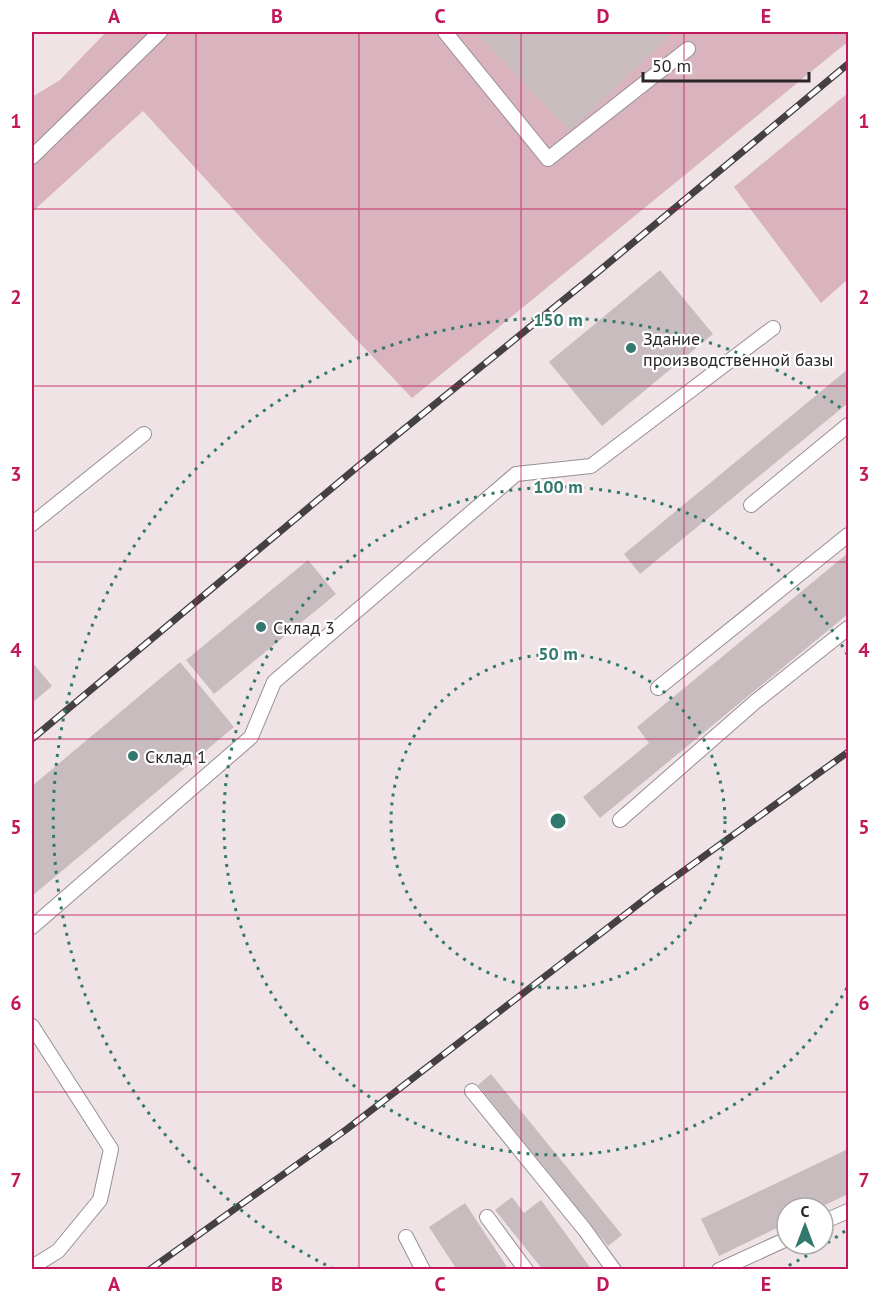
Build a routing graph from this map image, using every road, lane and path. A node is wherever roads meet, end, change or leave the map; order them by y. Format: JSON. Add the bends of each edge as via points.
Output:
{"nodes":[{"id":1,"x":160,"y":32,"type":"edge"},
{"id":2,"x":444,"y":32,"type":"edge"},
{"id":3,"x":688,"y":49,"type":"dead end"},
{"id":4,"x":32,"y":157,"type":"edge"},
{"id":5,"x":773,"y":328,"type":"dead end"},
{"id":6,"x":849,"y":425,"type":"edge"},
{"id":7,"x":144,"y":434,"type":"dead end"},
{"id":8,"x":751,"y":504,"type":"dead end"},
{"id":9,"x":32,"y":524,"type":"edge"},
{"id":10,"x":849,"y":535,"type":"edge"},
{"id":11,"x":849,"y":628,"type":"edge"},
{"id":12,"x":658,"y":688,"type":"dead end"},
{"id":13,"x":620,"y":820,"type":"dead end"},
{"id":14,"x":32,"y":927,"type":"edge"},
{"id":15,"x":32,"y":1026,"type":"edge"},
{"id":16,"x":472,"y":1092,"type":"dead end"},
{"id":17,"x":849,"y":1211,"type":"edge"},
{"id":18,"x":487,"y":1217,"type":"dead end"},
{"id":19,"x":835,"y":1217,"type":"edge"},
{"id":20,"x":406,"y":1238,"type":"dead end"},
{"id":21,"x":775,"y":1244,"type":"edge"},
{"id":22,"x":32,"y":1267,"type":"edge"},
{"id":23,"x":423,"y":1269,"type":"edge"},
{"id":24,"x":526,"y":1269,"type":"edge"},
{"id":25,"x":614,"y":1269,"type":"edge"},
{"id":26,"x":719,"y":1269,"type":"edge"}],
"edges":[{"from":1,"to":4,"type":"lane"},
{"from":2,"to":3,"type":"lane","via":[[548,159]]},
{"from":5,"to":14,"type":"lane","via":[[591,466],[516,474],[274,682],[251,737]]},
{"from":6,"to":8,"type":"lane"},
{"from":7,"to":9,"type":"lane"},
{"from":10,"to":12,"type":"lane"},
{"from":11,"to":13,"type":"lane","via":[[755,702]]},
{"from":15,"to":22,"type":"lane","via":[[111,1149],[100,1200],[58,1251]]},
{"from":16,"to":25,"type":"lane"},
{"from":17,"to":19,"type":"lane"},
{"from":18,"to":24,"type":"lane"},
{"from":20,"to":23,"type":"lane"},
{"from":21,"to":26,"type":"lane"}]}
